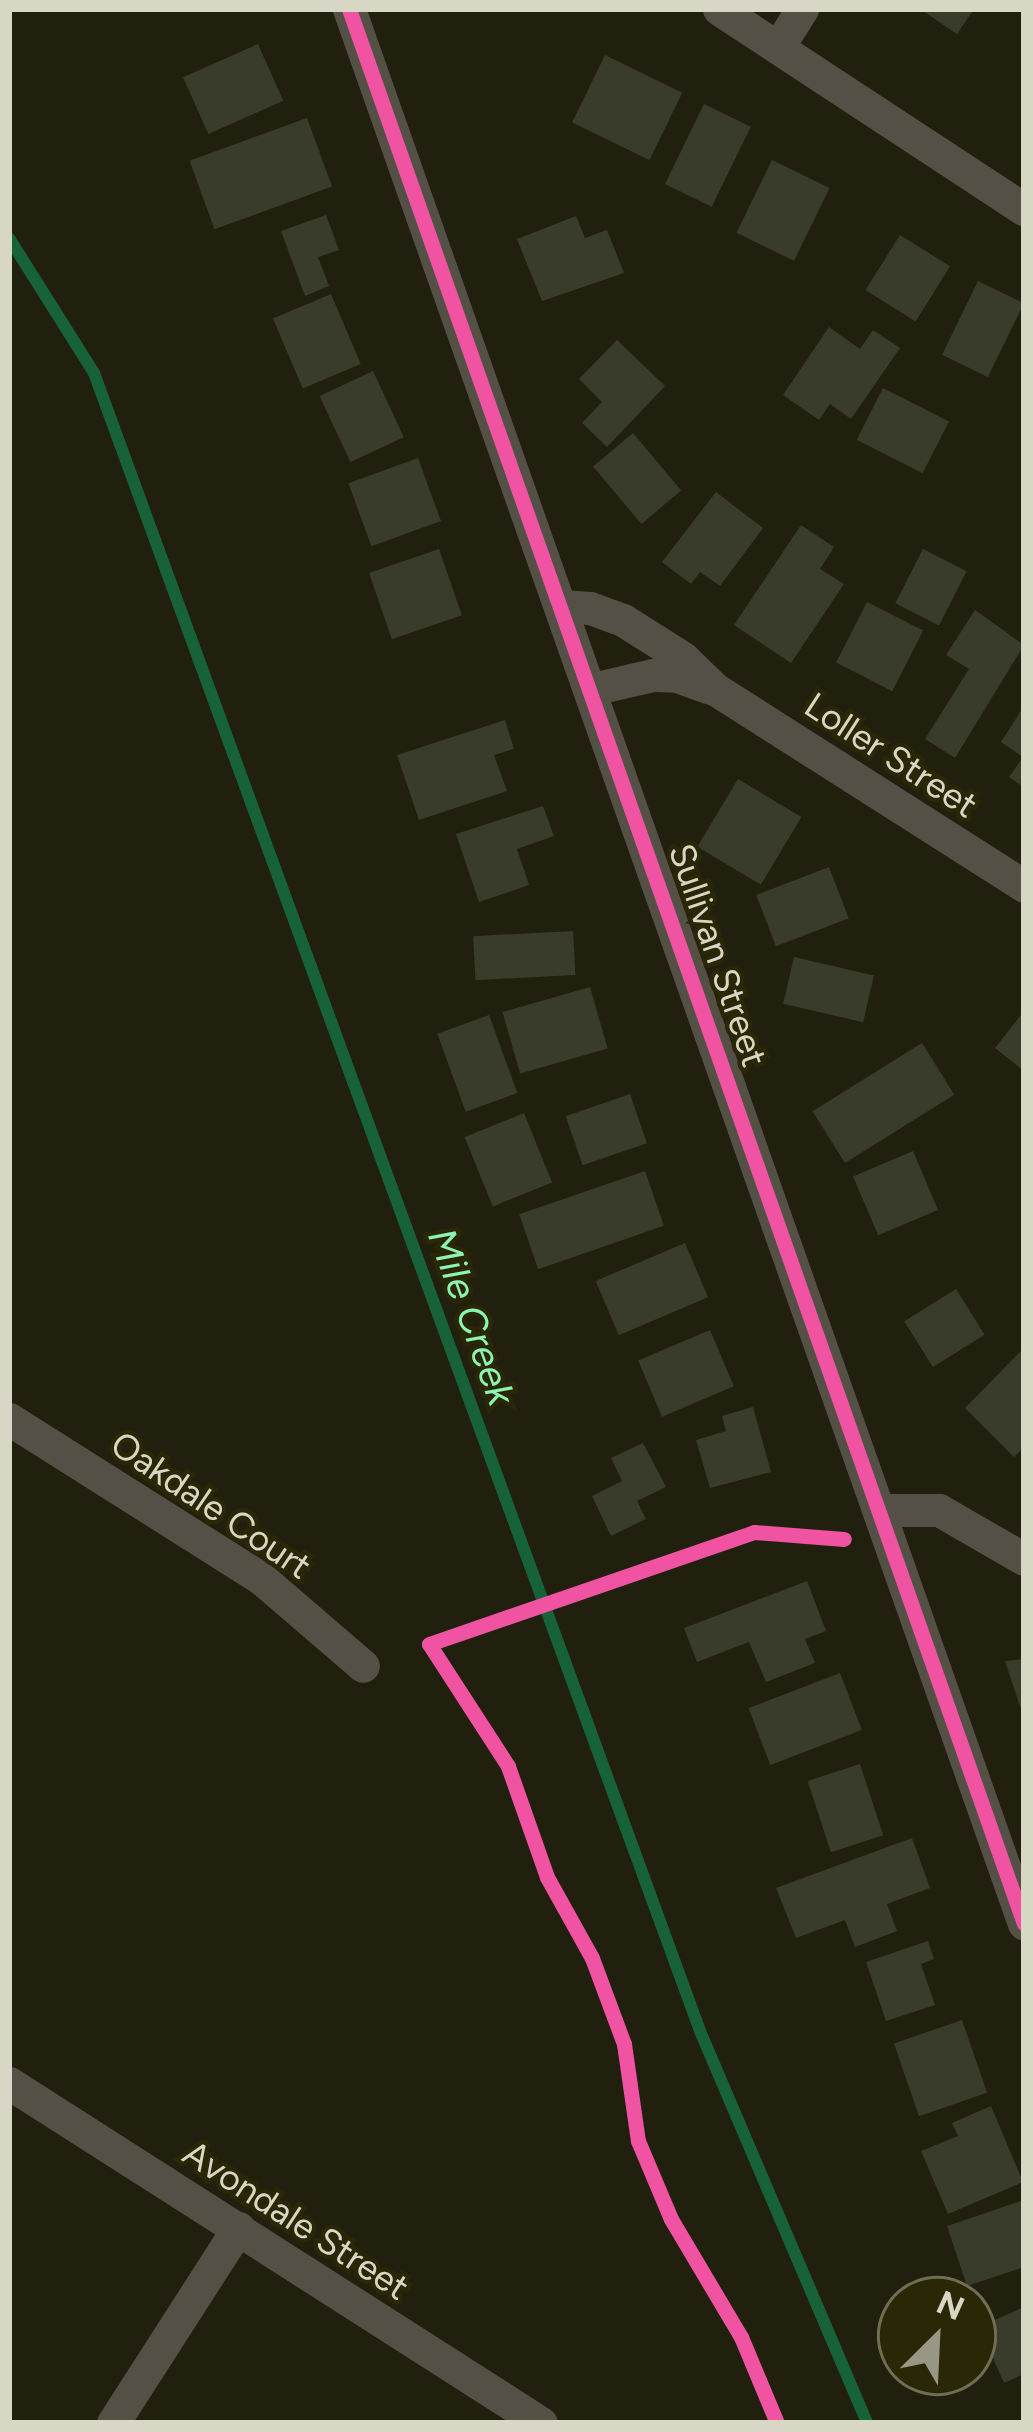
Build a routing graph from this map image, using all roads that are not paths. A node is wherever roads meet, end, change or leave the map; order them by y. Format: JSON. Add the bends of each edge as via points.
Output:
{"nodes":[{"id":1,"x":349,"y":9,"type":"edge"},
{"id":2,"x":719,"y":9,"type":"edge"},
{"id":3,"x":802,"y":9,"type":"edge"},
{"id":4,"x":778,"y":47,"type":"junction"},
{"id":5,"x":1024,"y":209,"type":"edge"},
{"id":6,"x":562,"y":606,"type":"junction"},
{"id":7,"x":592,"y":689,"type":"junction"},
{"id":8,"x":715,"y":689,"type":"junction"},
{"id":9,"x":1024,"y":886,"type":"edge"},
{"id":10,"x":9,"y":1419,"type":"edge"},
{"id":11,"x":882,"y":1510,"type":"junction"},
{"id":12,"x":1024,"y":1559,"type":"edge"},
{"id":13,"x":363,"y":1666,"type":"dead end"},
{"id":14,"x":1024,"y":1924,"type":"edge"},
{"id":15,"x":9,"y":2083,"type":"edge"},
{"id":16,"x":238,"y":2228,"type":"junction"},
{"id":17,"x":113,"y":2423,"type":"edge"},
{"id":18,"x":542,"y":2423,"type":"edge"}],
"edges":[{"from":1,"to":6,"type":"street","name":"Sullivan Street"},
{"from":2,"to":4,"type":"street"},
{"from":3,"to":4,"type":"street"},
{"from":4,"to":5,"type":"street"},
{"from":6,"to":7,"type":"street","name":"Sullivan Street"},
{"from":6,"to":8,"type":"street","name":"Loller Street","via":[[623,620]]},
{"from":7,"to":8,"type":"street","name":"Loller Street","via":[[653,675]]},
{"from":7,"to":11,"type":"street","name":"Sullivan Street"},
{"from":8,"to":9,"type":"street","name":"Loller Street"},
{"from":10,"to":13,"type":"street","name":"Oakdale Court","via":[[262,1579]]},
{"from":11,"to":12,"type":"street","via":[[939,1510]]},
{"from":11,"to":14,"type":"street","name":"Sullivan Street"},
{"from":15,"to":16,"type":"street","name":"Avondale Street"},
{"from":16,"to":17,"type":"street"},
{"from":16,"to":18,"type":"street","name":"Avondale Street"}]}
